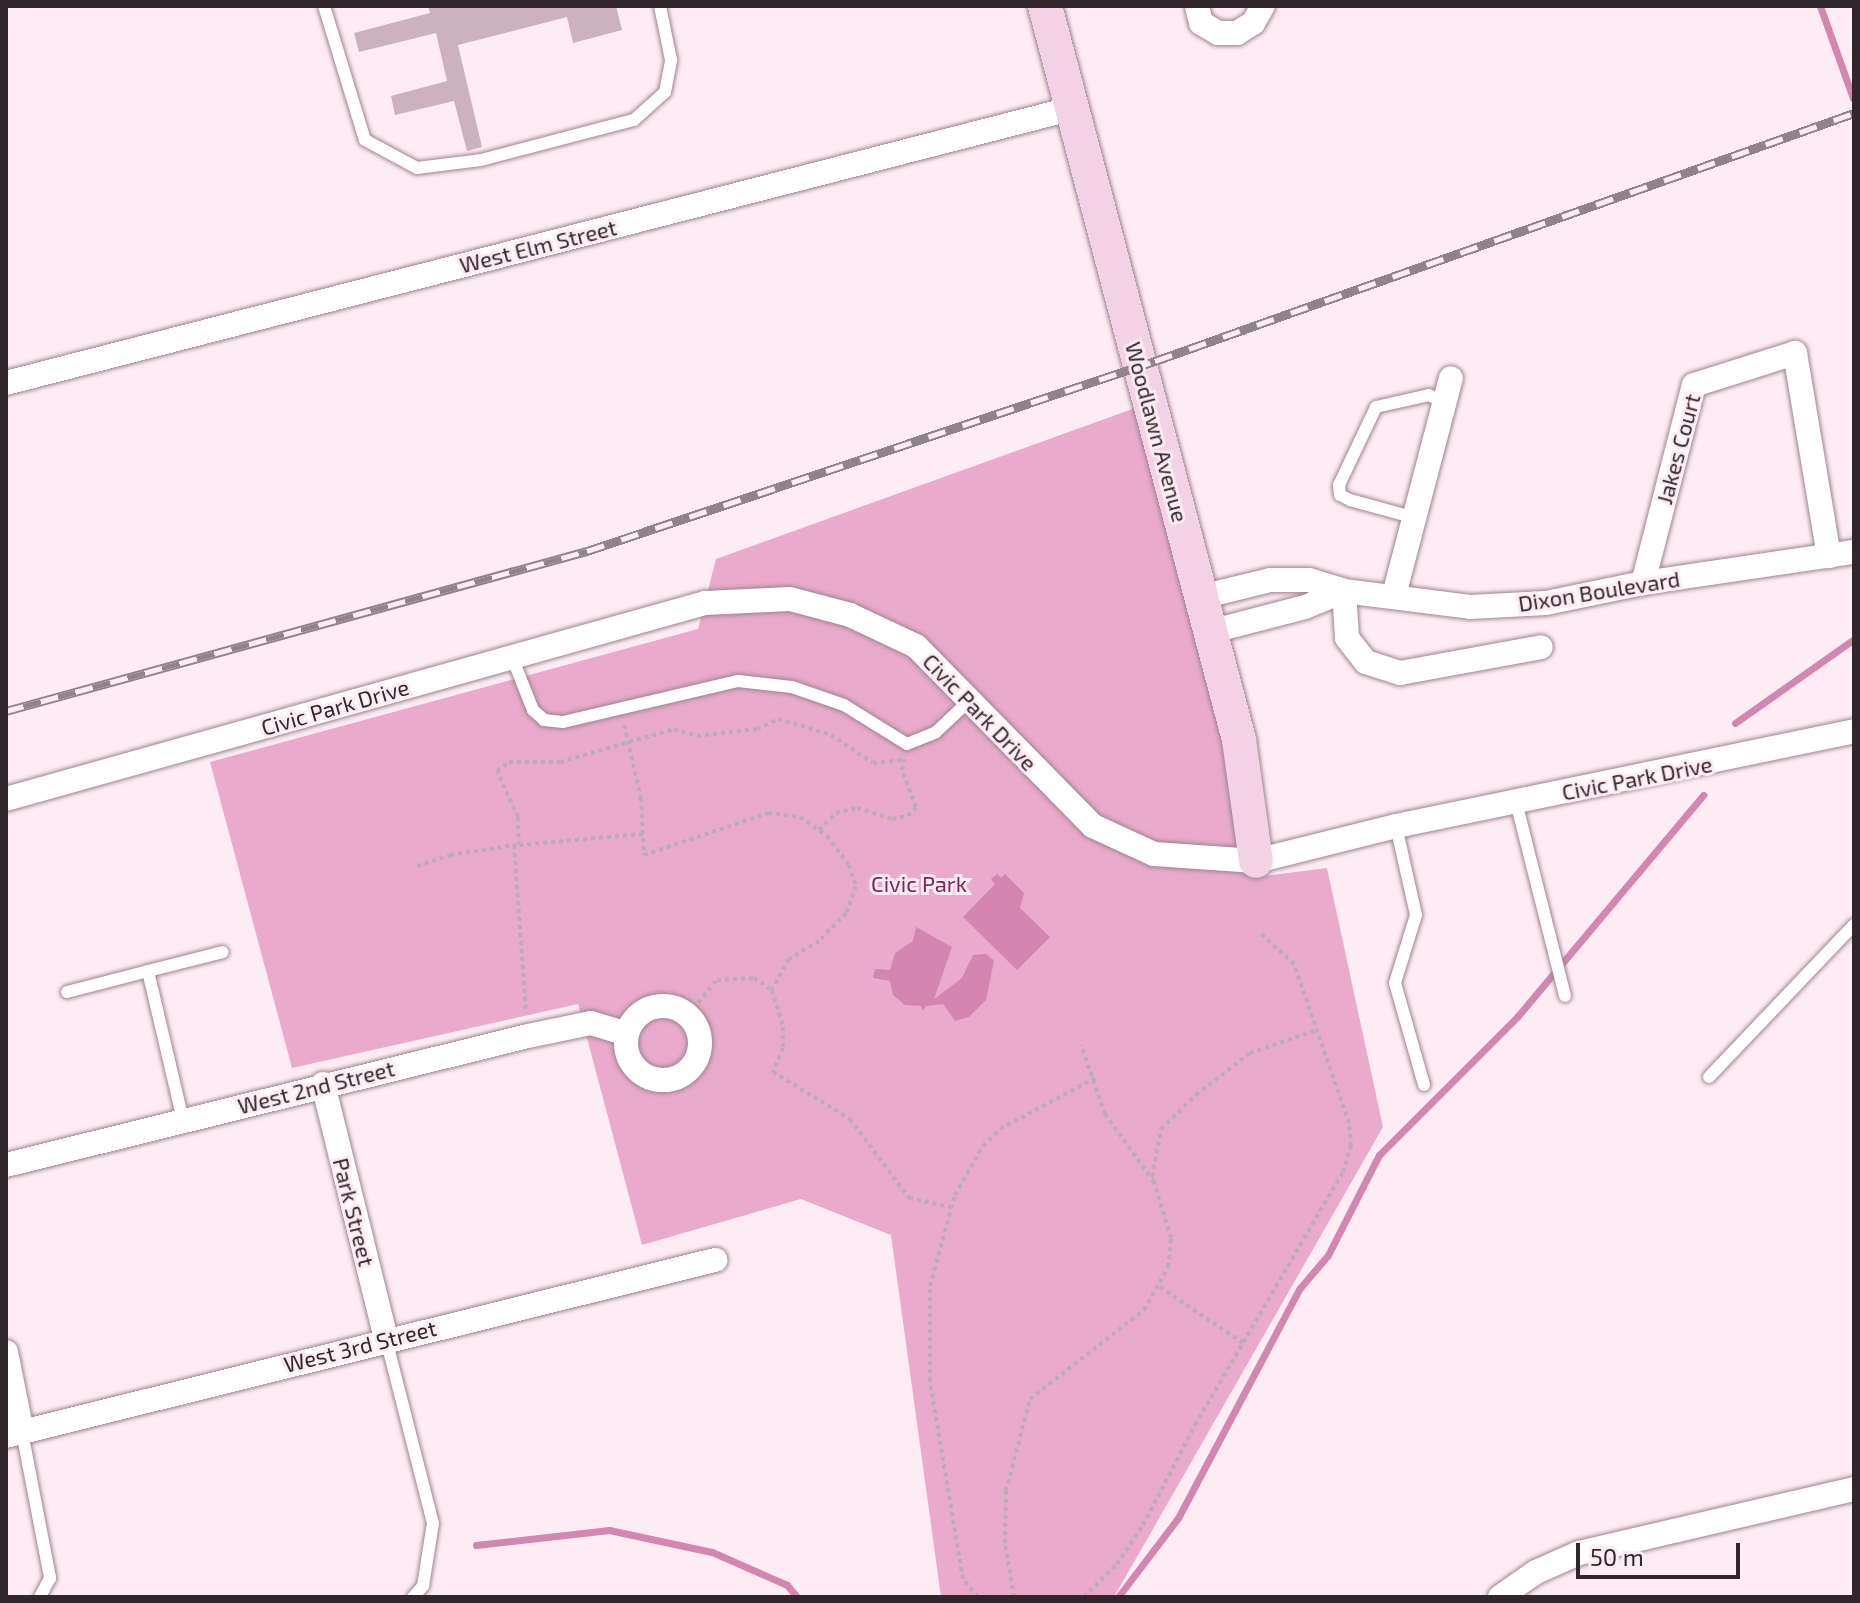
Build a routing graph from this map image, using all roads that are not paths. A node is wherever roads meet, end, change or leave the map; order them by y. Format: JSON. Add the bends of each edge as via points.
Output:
{"nodes":[{"id":1,"x":324,"y":6,"type":"edge"},
{"id":2,"x":660,"y":6,"type":"edge"},
{"id":3,"x":1045,"y":6,"type":"edge"},
{"id":4,"x":1197,"y":6,"type":"edge"},
{"id":5,"x":1263,"y":6,"type":"edge"},
{"id":6,"x":1070,"y":109,"type":"junction"},
{"id":7,"x":1451,"y":378,"type":"dead end"},
{"id":8,"x":6,"y":383,"type":"edge"},
{"id":9,"x":1444,"y":403,"type":"junction"},
{"id":10,"x":1412,"y":517,"type":"junction"},
{"id":11,"x":1854,"y":552,"type":"edge"},
{"id":12,"x":1829,"y":556,"type":"junction"},
{"id":13,"x":1643,"y":583,"type":"junction"},
{"id":14,"x":1344,"y":591,"type":"junction"},
{"id":15,"x":1394,"y":595,"type":"junction"},
{"id":16,"x":1201,"y":597,"type":"junction"},
{"id":17,"x":1209,"y":632,"type":"junction"},
{"id":18,"x":1541,"y":647,"type":"dead end"},
{"id":19,"x":512,"y":657,"type":"junction"},
{"id":20,"x":971,"y":699,"type":"junction"},
{"id":21,"x":1854,"y":731,"type":"edge"},
{"id":22,"x":6,"y":799,"type":"edge"},
{"id":23,"x":1516,"y":802,"type":"junction"},
{"id":24,"x":1396,"y":826,"type":"junction"},
{"id":25,"x":1256,"y":861,"type":"junction"},
{"id":26,"x":1854,"y":925,"type":"edge"},
{"id":27,"x":223,"y":952,"type":"dead end"},
{"id":28,"x":148,"y":971,"type":"junction"},
{"id":29,"x":67,"y":992,"type":"dead end"},
{"id":30,"x":1565,"y":996,"type":"dead end"},
{"id":31,"x":626,"y":1034,"type":"junction"},
{"id":32,"x":1709,"y":1077,"type":"dead end"},
{"id":33,"x":323,"y":1084,"type":"junction"},
{"id":34,"x":1424,"y":1085,"type":"dead end"},
{"id":35,"x":183,"y":1120,"type":"junction"},
{"id":36,"x":6,"y":1165,"type":"edge"},
{"id":37,"x":715,"y":1260,"type":"dead end"},
{"id":38,"x":386,"y":1339,"type":"junction"},
{"id":39,"x":6,"y":1352,"type":"edge"},
{"id":40,"x":14,"y":1434,"type":"edge"},
{"id":41,"x":1854,"y":1489,"type":"edge"},
{"id":42,"x":40,"y":1597,"type":"edge"},
{"id":43,"x":413,"y":1597,"type":"edge"},
{"id":44,"x":1500,"y":1597,"type":"edge"}],
"edges":[{"from":1,"to":2,"type":"lane","via":[[365,140],[417,168],[481,160],[634,120],[665,92],[671,60]]},
{"from":3,"to":6,"type":"street","name":"Woodlawn Avenue"},
{"from":4,"to":5,"type":"street","via":[[1201,23],[1218,33],[1237,33],[1253,23]]},
{"from":6,"to":8,"type":"street","name":"West Elm Street"},
{"from":6,"to":16,"type":"street","name":"Woodlawn Avenue"},
{"from":7,"to":9,"type":"street"},
{"from":9,"to":10,"type":"street"},
{"from":9,"to":10,"type":"lane","via":[[1429,395],[1376,407],[1339,485],[1340,495],[1350,500]]},
{"from":10,"to":15,"type":"street"},
{"from":11,"to":12,"type":"street","name":"Dixon Boulevard"},
{"from":12,"to":13,"type":"street","name":"Dixon Boulevard"},
{"from":12,"to":13,"type":"street","name":"Jakes Court","via":[[1795,353],[1694,385]]},
{"from":13,"to":15,"type":"street","name":"Dixon Boulevard","via":[[1546,603],[1470,607]]},
{"from":14,"to":15,"type":"street","name":"Dixon Boulevard"},
{"from":14,"to":16,"type":"street","name":"Dixon Boulevard","via":[[1309,580],[1270,580]]},
{"from":14,"to":17,"type":"street","name":"Dixon Boulevard"},
{"from":14,"to":18,"type":"street","via":[[1347,638],[1366,662],[1400,673]]},
{"from":16,"to":17,"type":"street","name":"Woodlawn Avenue"},
{"from":17,"to":25,"type":"street","name":"Woodlawn Avenue","via":[[1239,740]]},
{"from":19,"to":20,"type":"street","name":"Civic Park Drive","via":[[705,603],[790,599],[850,615],[916,646]]},
{"from":19,"to":20,"type":"lane","via":[[524,693],[544,720],[563,722],[738,681],[792,687],[844,705],[907,744],[936,732]]},
{"from":19,"to":22,"type":"street","name":"Civic Park Drive"},
{"from":20,"to":25,"type":"street","name":"Civic Park Drive","via":[[1093,826],[1154,854]]},
{"from":21,"to":23,"type":"street","name":"Civic Park Drive"},
{"from":23,"to":24,"type":"street","name":"Civic Park Drive"},
{"from":23,"to":30,"type":"lane"},
{"from":24,"to":25,"type":"street","name":"Civic Park Drive"},
{"from":24,"to":34,"type":"lane","via":[[1416,915],[1395,983]]},
{"from":26,"to":32,"type":"lane"},
{"from":27,"to":28,"type":"lane"},
{"from":28,"to":29,"type":"lane"},
{"from":28,"to":35,"type":"lane"},
{"from":31,"to":31,"type":"street","via":[[640,1013],[665,1005],[688,1015],[696,1026],[699,1051],[675,1077],[653,1078],[634,1066]]},
{"from":31,"to":33,"type":"street","name":"West 2nd Street","via":[[591,1023]]},
{"from":33,"to":35,"type":"street","name":"West 2nd Street"},
{"from":33,"to":38,"type":"street","name":"Park Street"},
{"from":35,"to":36,"type":"street","name":"West 2nd Street"},
{"from":37,"to":38,"type":"street","name":"West 3rd Street"},
{"from":38,"to":40,"type":"street","name":"West 3rd Street"},
{"from":38,"to":43,"type":"lane","via":[[433,1523],[423,1586]]},
{"from":39,"to":40,"type":"street"},
{"from":40,"to":42,"type":"lane","via":[[50,1578]]},
{"from":41,"to":44,"type":"street","via":[[1579,1553],[1536,1572]]}]}
